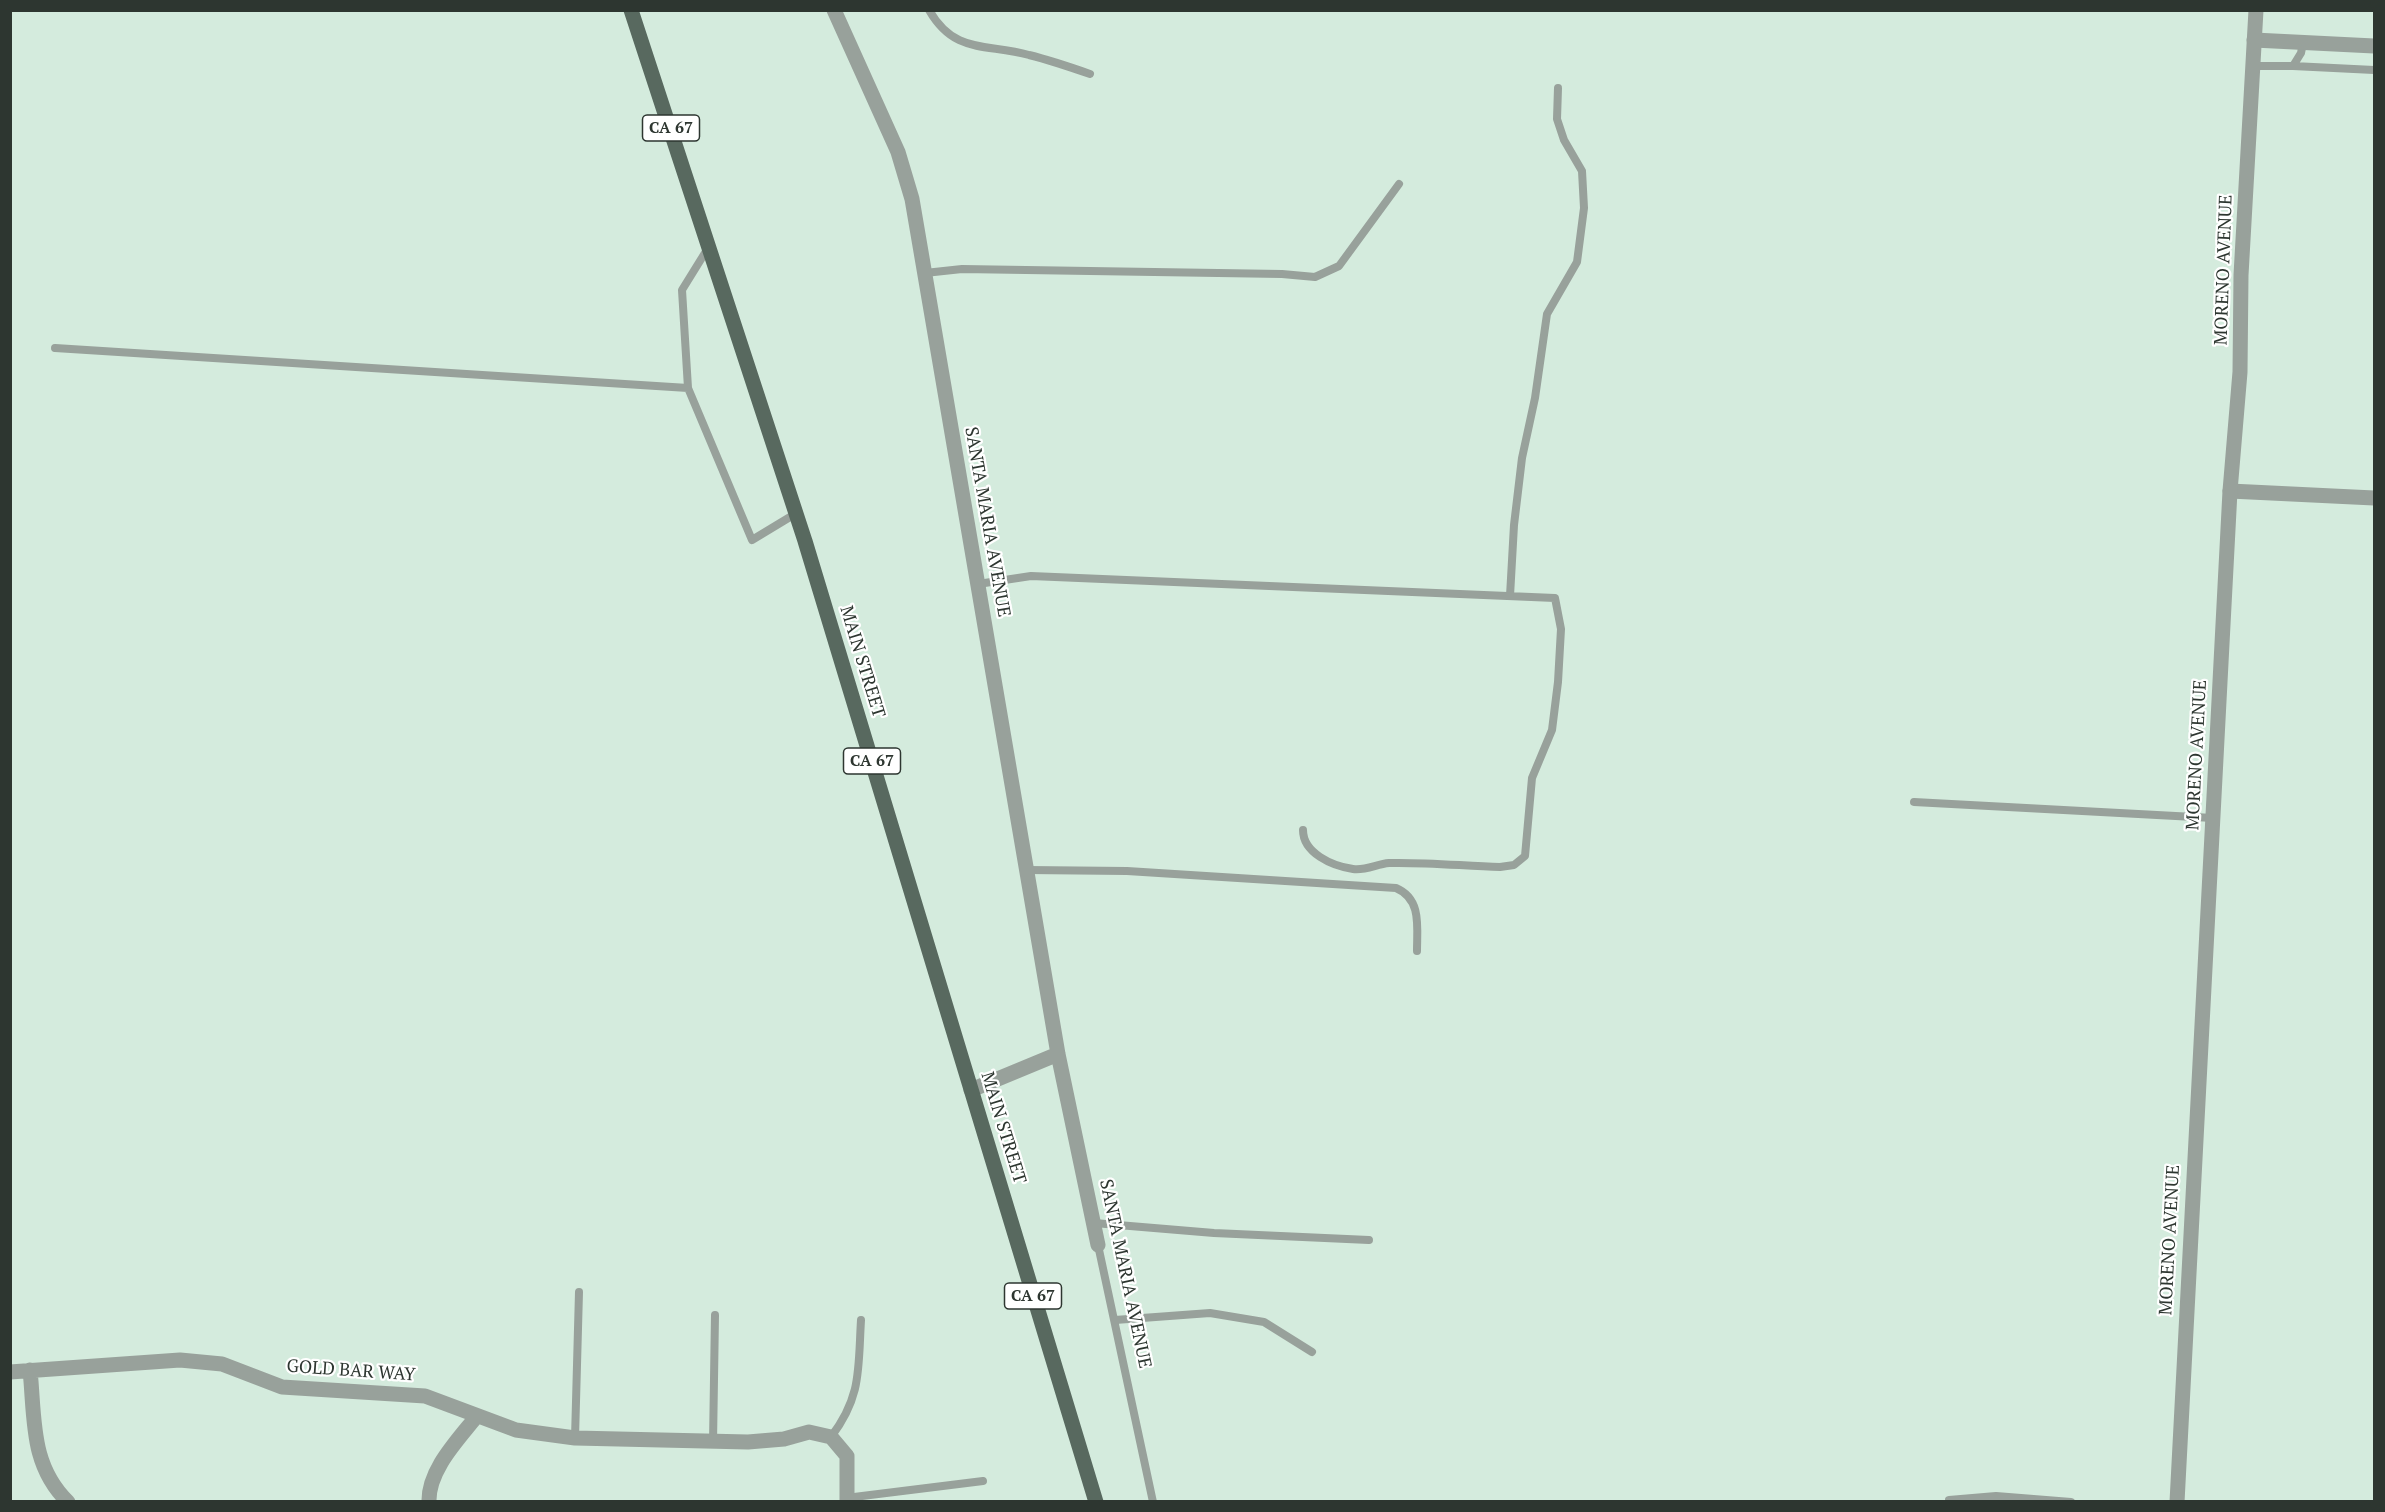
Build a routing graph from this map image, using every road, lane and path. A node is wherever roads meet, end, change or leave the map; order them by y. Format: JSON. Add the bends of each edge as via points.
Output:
{"nodes":[{"id":1,"x":632,"y":10,"type":"edge"},
{"id":2,"x":834,"y":10,"type":"edge"},
{"id":3,"x":929,"y":10,"type":"edge"},
{"id":4,"x":2256,"y":10,"type":"edge"},
{"id":5,"x":2254,"y":40,"type":"junction"},
{"id":6,"x":2303,"y":43,"type":"junction"},
{"id":7,"x":2374,"y":46,"type":"edge"},
{"id":8,"x":2253,"y":66,"type":"junction"},
{"id":9,"x":2292,"y":66,"type":"junction"},
{"id":10,"x":2374,"y":70,"type":"edge"},
{"id":11,"x":1090,"y":74,"type":"dead end"},
{"id":12,"x":1558,"y":88,"type":"dead end"},
{"id":13,"x":1399,"y":184,"type":"dead end"},
{"id":14,"x":710,"y":245,"type":"junction"},
{"id":15,"x":925,"y":273,"type":"junction"},
{"id":16,"x":55,"y":348,"type":"dead end"},
{"id":17,"x":688,"y":388,"type":"junction"},
{"id":18,"x":2230,"y":491,"type":"junction"},
{"id":19,"x":2374,"y":498,"type":"edge"},
{"id":20,"x":795,"y":514,"type":"junction"},
{"id":21,"x":978,"y":584,"type":"junction"},
{"id":22,"x":1510,"y":596,"type":"junction"},
{"id":23,"x":1914,"y":802,"type":"dead end"},
{"id":24,"x":2212,"y":818,"type":"junction"},
{"id":25,"x":1303,"y":830,"type":"dead end"},
{"id":26,"x":1027,"y":870,"type":"junction"},
{"id":27,"x":1417,"y":951,"type":"dead end"},
{"id":28,"x":1058,"y":1054,"type":"junction"},
{"id":29,"x":971,"y":1090,"type":"junction"},
{"id":30,"x":1094,"y":1223,"type":"junction"},
{"id":31,"x":1369,"y":1240,"type":"dead end"},
{"id":32,"x":1098,"y":1245,"type":"joint"},
{"id":33,"x":579,"y":1292,"type":"dead end"},
{"id":34,"x":715,"y":1315,"type":"dead end"},
{"id":35,"x":861,"y":1320,"type":"dead end"},
{"id":36,"x":1115,"y":1320,"type":"junction"},
{"id":37,"x":1312,"y":1352,"type":"dead end"},
{"id":38,"x":30,"y":1370,"type":"junction"},
{"id":39,"x":10,"y":1372,"type":"edge"},
{"id":40,"x":476,"y":1417,"type":"junction"},
{"id":41,"x":831,"y":1437,"type":"junction"},
{"id":42,"x":575,"y":1438,"type":"junction"},
{"id":43,"x":712,"y":1443,"type":"junction"},
{"id":44,"x":983,"y":1481,"type":"dead end"},
{"id":45,"x":846,"y":1500,"type":"edge"},
{"id":46,"x":1949,"y":1500,"type":"dead end"},
{"id":47,"x":68,"y":1502,"type":"edge"},
{"id":48,"x":429,"y":1502,"type":"edge"},
{"id":49,"x":1096,"y":1502,"type":"edge"},
{"id":50,"x":1153,"y":1502,"type":"edge"},
{"id":51,"x":2071,"y":1502,"type":"edge"},
{"id":52,"x":2177,"y":1502,"type":"edge"}],
"edges":[{"from":1,"to":14,"type":"main road","name":"MAIN STREET","number":"CA 67"},
{"from":2,"to":15,"type":"street","name":"SANTA MARIA AVENUE","via":[[898,152],[912,199]]},
{"from":3,"to":11,"type":"lane","via":[[947,35],[964,44],[1027,54]]},
{"from":4,"to":5,"type":"street","name":"MORENO AVENUE"},
{"from":5,"to":6,"type":"street"},
{"from":5,"to":8,"type":"street","name":"MORENO AVENUE"},
{"from":6,"to":7,"type":"street"},
{"from":6,"to":9,"type":"lane"},
{"from":8,"to":9,"type":"lane"},
{"from":8,"to":18,"type":"street","name":"MORENO AVENUE","via":[[2241,275],[2240,372]]},
{"from":9,"to":10,"type":"lane"},
{"from":12,"to":22,"type":"lane","via":[[1557,119],[1581,171],[1584,208],[1577,262],[1547,315],[1522,458]]},
{"from":13,"to":15,"type":"lane","via":[[1339,266],[1315,277],[1282,273],[962,269]]},
{"from":14,"to":17,"type":"lane","via":[[682,290]]},
{"from":14,"to":20,"type":"main road","name":"MAIN STREET","number":"CA 67"},
{"from":15,"to":21,"type":"street","name":"SANTA MARIA AVENUE"},
{"from":16,"to":17,"type":"lane"},
{"from":17,"to":20,"type":"lane","via":[[752,540]]},
{"from":18,"to":19,"type":"street"},
{"from":18,"to":24,"type":"street","name":"MORENO AVENUE"},
{"from":20,"to":29,"type":"main road","name":"MAIN STREET","number":"CA 67"},
{"from":21,"to":22,"type":"lane","via":[[1031,576]]},
{"from":21,"to":26,"type":"street","name":"SANTA MARIA AVENUE"},
{"from":22,"to":25,"type":"lane","via":[[1556,598],[1561,629],[1552,730],[1532,778],[1525,856],[1514,865],[1500,867],[1389,863],[1355,870],[1317,855],[1307,846]]},
{"from":23,"to":24,"type":"lane"},
{"from":24,"to":52,"type":"street","name":"MORENO AVENUE"},
{"from":26,"to":27,"type":"lane","via":[[1127,871],[1396,888],[1412,899],[1417,911]]},
{"from":26,"to":28,"type":"street","name":"SANTA MARIA AVENUE"},
{"from":28,"to":29,"type":"street"},
{"from":28,"to":30,"type":"street","name":"SANTA MARIA AVENUE"},
{"from":29,"to":49,"type":"main road","name":"MAIN STREET","number":"CA 67"},
{"from":30,"to":31,"type":"lane"},
{"from":30,"to":32,"type":"street","name":"SANTA MARIA AVENUE"},
{"from":32,"to":36,"type":"lane","name":"SANTA MARIA AVENUE"},
{"from":33,"to":42,"type":"lane"},
{"from":34,"to":43,"type":"lane"},
{"from":35,"to":41,"type":"lane","via":[[856,1388],[847,1416]]},
{"from":36,"to":37,"type":"lane","via":[[1210,1312],[1264,1322]]},
{"from":36,"to":50,"type":"lane","name":"SANTA MARIA AVENUE"},
{"from":38,"to":39,"type":"street","name":"GOLD BAR WAY"},
{"from":38,"to":40,"type":"street","name":"GOLD BAR WAY","via":[[180,1360],[222,1364],[282,1387],[425,1396]]},
{"from":38,"to":47,"type":"street","via":[[39,1459],[52,1486]]},
{"from":40,"to":42,"type":"street","name":"GOLD BAR WAY","via":[[516,1430]]},
{"from":40,"to":48,"type":"street","via":[[443,1461]]},
{"from":41,"to":43,"type":"street","name":"GOLD BAR WAY","via":[[809,1432],[784,1439]]},
{"from":41,"to":45,"type":"street","via":[[847,1456]]},
{"from":42,"to":43,"type":"street","name":"GOLD BAR WAY"},
{"from":44,"to":45,"type":"lane"},
{"from":46,"to":51,"type":"lane","via":[[1996,1496]]}]}
